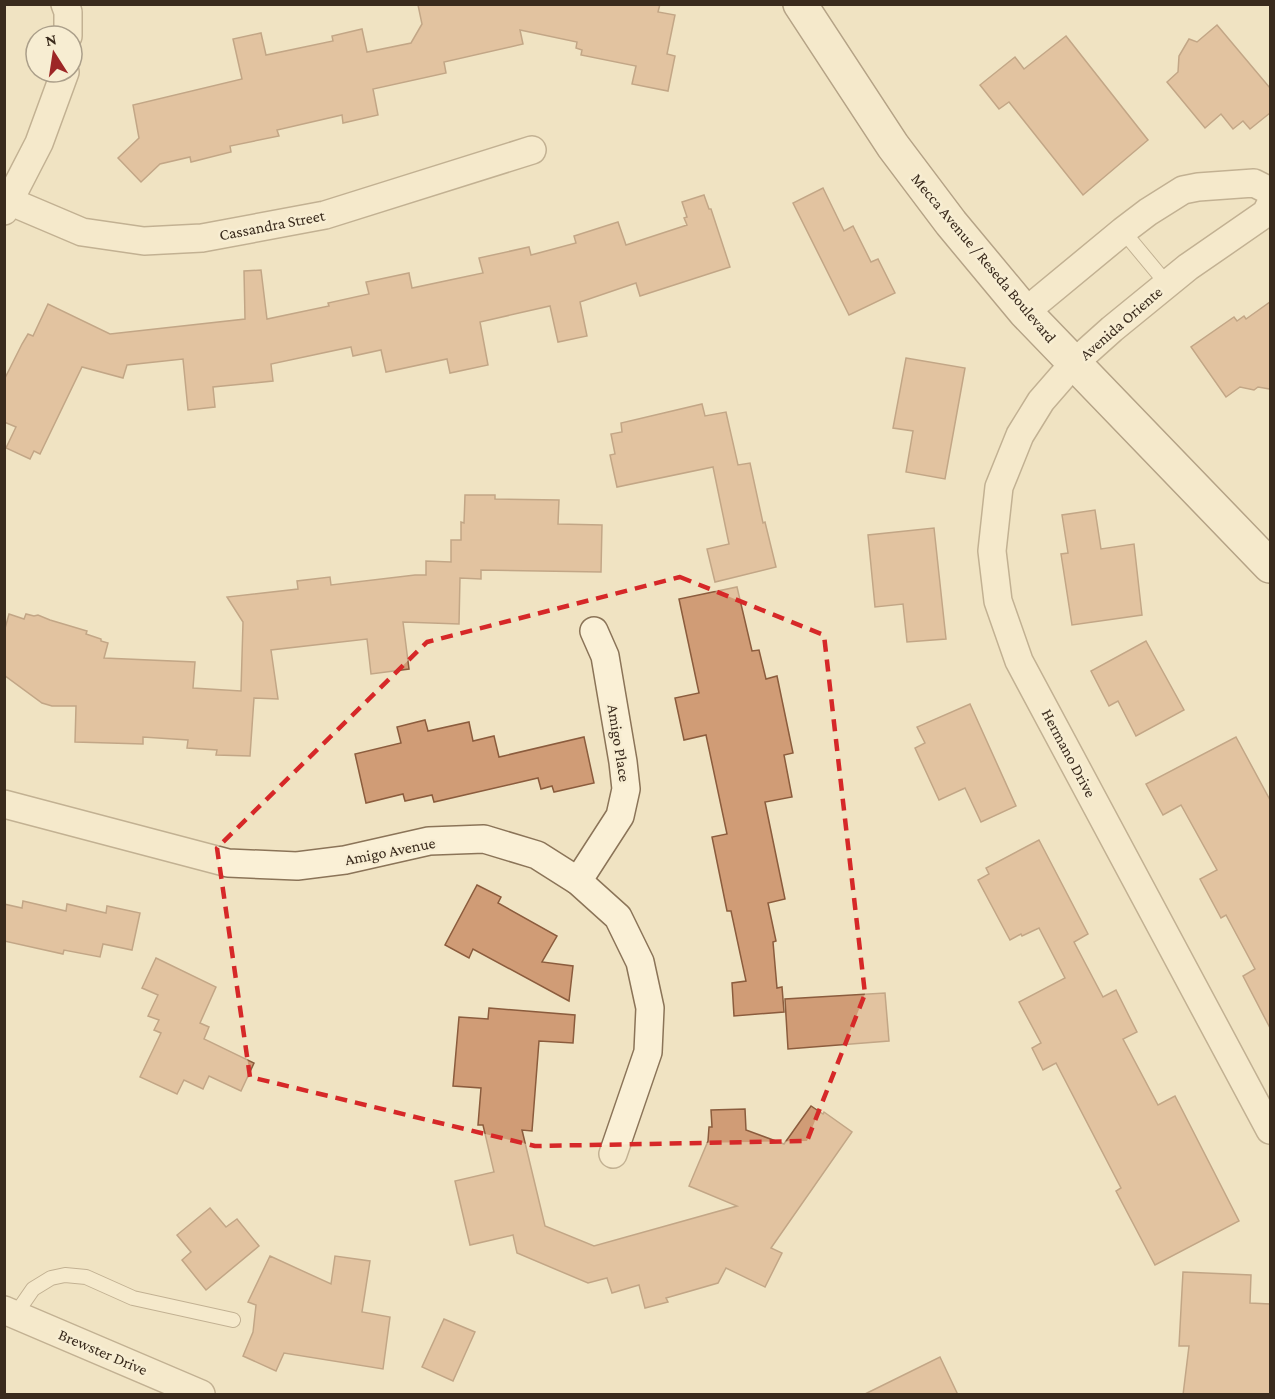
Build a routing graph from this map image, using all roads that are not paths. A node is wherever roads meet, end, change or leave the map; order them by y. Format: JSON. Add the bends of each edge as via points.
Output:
{"nodes":[{"id":1,"x":65,"y":4,"type":"edge"},
{"id":2,"x":800,"y":4,"type":"edge"},
{"id":3,"x":68,"y":24,"type":"edge"},
{"id":4,"x":61,"y":84,"type":"edge"},
{"id":5,"x":532,"y":150,"type":"dead end"},
{"id":6,"x":1270,"y":192,"type":"edge"},
{"id":7,"x":1270,"y":205,"type":"edge"},
{"id":8,"x":7,"y":206,"type":"edge"},
{"id":9,"x":1123,"y":231,"type":"junction"},
{"id":10,"x":1167,"y":284,"type":"junction"},
{"id":11,"x":1025,"y":312,"type":"junction"},
{"id":12,"x":1074,"y":363,"type":"junction"},
{"id":13,"x":1270,"y":567,"type":"edge"},
{"id":14,"x":594,"y":631,"type":"dead end"},
{"id":15,"x":4,"y":804,"type":"edge"},
{"id":16,"x":578,"y":880,"type":"junction"},
{"id":17,"x":1270,"y":1130,"type":"edge"},
{"id":18,"x":613,"y":1154,"type":"dead end"},
{"id":19,"x":10,"y":1312,"type":"edge"},
{"id":20,"x":233,"y":1320,"type":"dead end"},
{"id":21,"x":201,"y":1395,"type":"edge"}],
"edges":[{"from":1,"to":3,"type":"street"},
{"from":2,"to":11,"type":"main road","name":"Mecca Avenue / Reseda Boulevard","via":[[893,146]]},
{"from":4,"to":8,"type":"street","via":[[39,143]]},
{"from":5,"to":8,"type":"street","name":"Cassandra Street","via":[[324,215],[202,238],[144,241],[82,232]]},
{"from":6,"to":9,"type":"street","via":[[1254,183],[1184,190]]},
{"from":7,"to":10,"type":"street","name":"Avenida Oriente","via":[[1266,213]]},
{"from":9,"to":10,"type":"lane","name":"Avenida Oriente"},
{"from":9,"to":11,"type":"street"},
{"from":10,"to":12,"type":"street","name":"Avenida Oriente"},
{"from":11,"to":12,"type":"main road","name":"Mecca Avenue / Reseda Boulevard"},
{"from":12,"to":13,"type":"main road","name":"Mecca Avenue / Reseda Boulevard"},
{"from":12,"to":17,"type":"street","name":"Hermano Drive","via":[[1034,410],[999,488],[992,551],[998,601],[1019,661]]},
{"from":14,"to":16,"type":"street","name":"Amigo Place","via":[[605,656],[626,789],[620,816]]},
{"from":15,"to":16,"type":"street","name":"Amigo Avenue","via":[[228,863],[297,866],[345,860],[429,841],[484,838],[537,855]]},
{"from":16,"to":18,"type":"street","name":"Amigo Avenue","via":[[618,917],[640,962],[650,1008],[648,1052]]},
{"from":19,"to":20,"type":"lane","via":[[33,1289],[64,1275],[86,1277],[133,1298]]},
{"from":19,"to":21,"type":"street","name":"Brewster Drive"}]}
